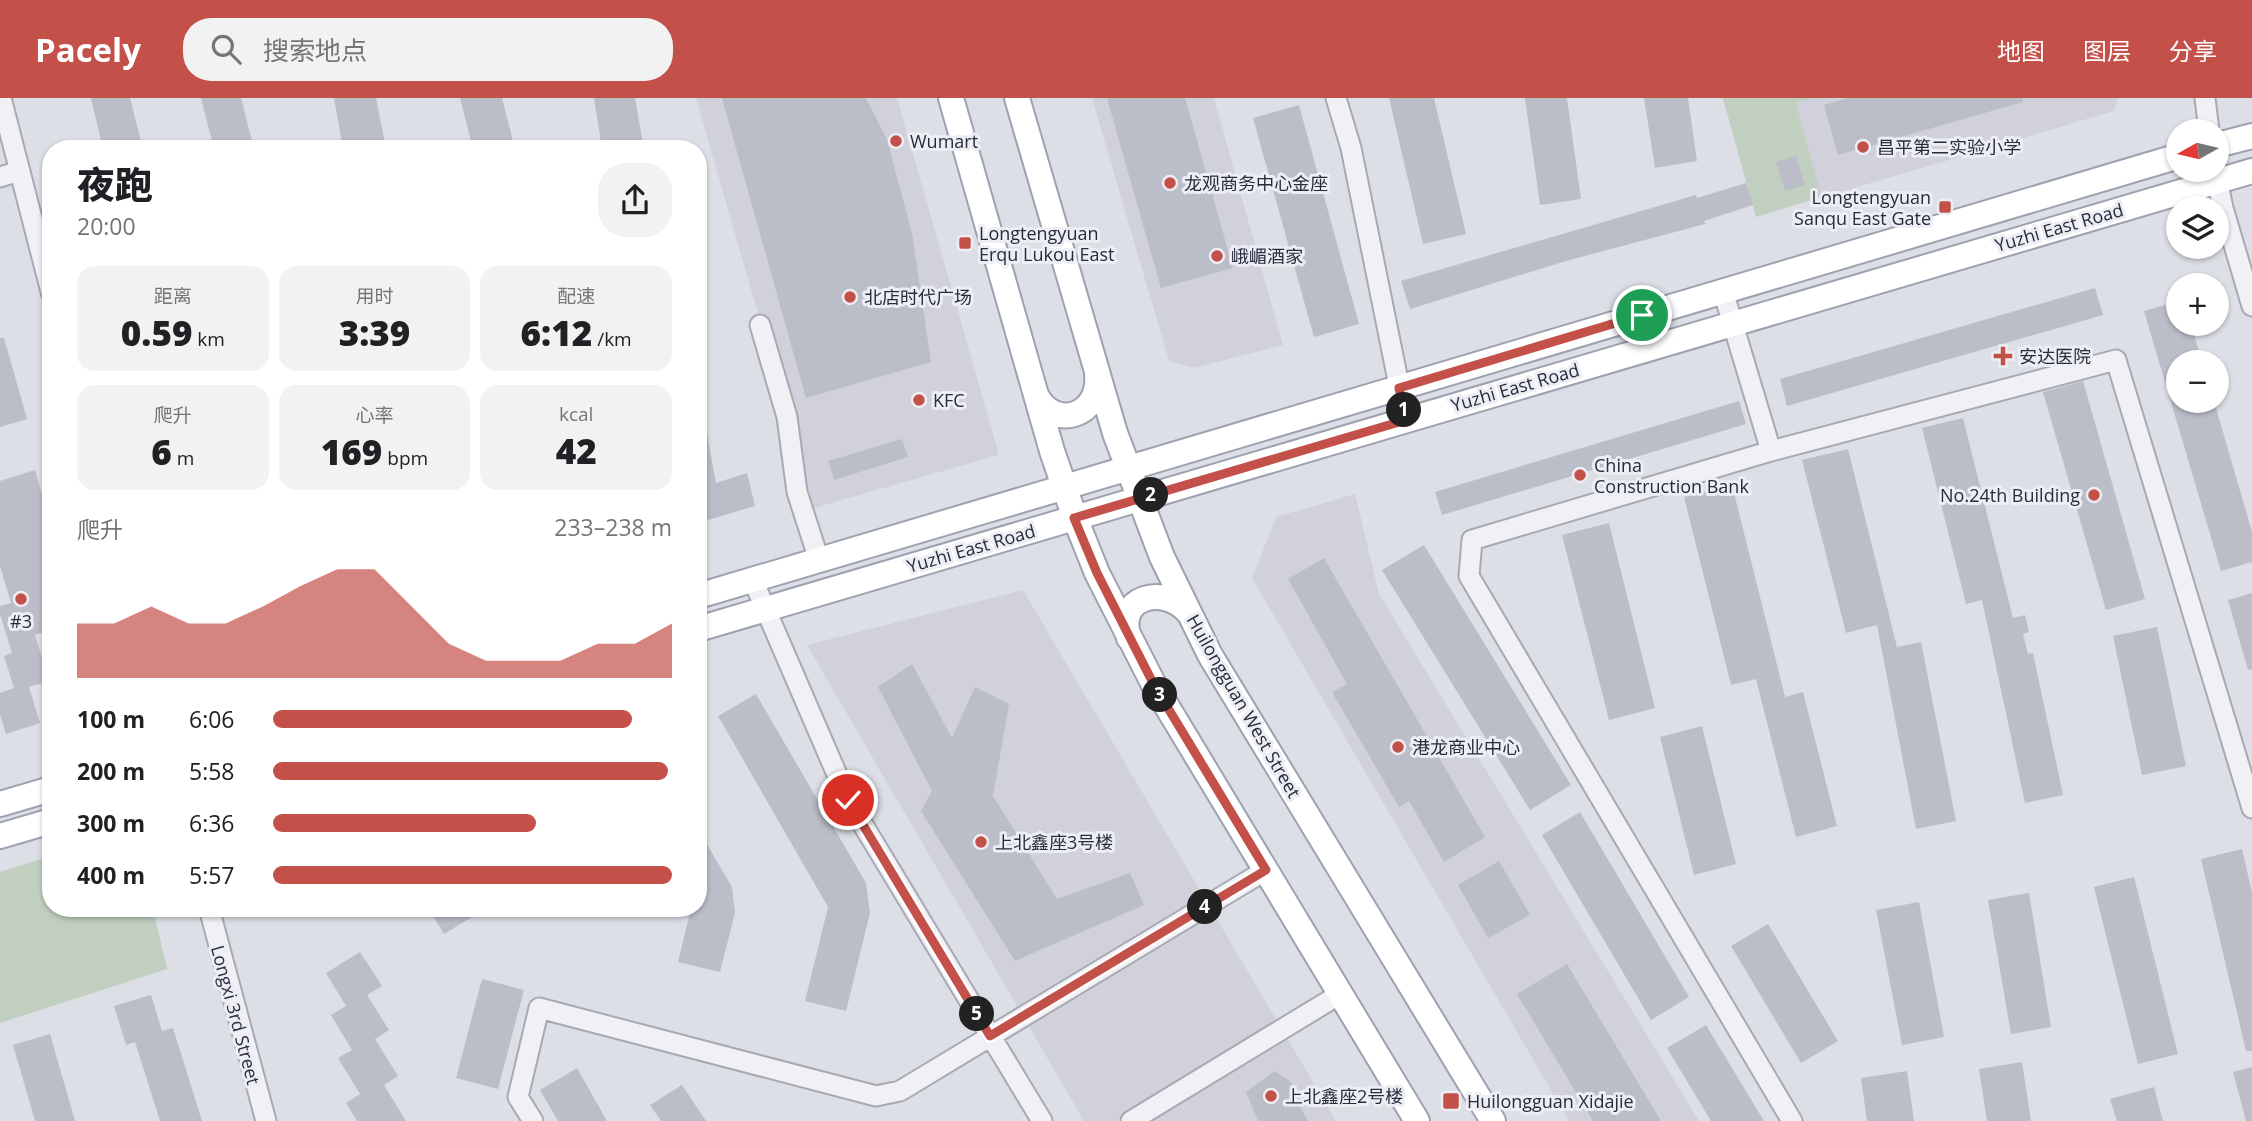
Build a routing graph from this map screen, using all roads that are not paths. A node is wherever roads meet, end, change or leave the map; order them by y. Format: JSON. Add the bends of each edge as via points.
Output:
{"nodes":[{"id":1,"x":1,"y":98,"type":"edge"},
{"id":2,"x":951,"y":98,"type":"edge"},
{"id":3,"x":1017,"y":98,"type":"edge"},
{"id":4,"x":1336,"y":98,"type":"edge"},
{"id":5,"x":2204,"y":98,"type":"edge"},
{"id":6,"x":2207,"y":119,"type":"edge"},
{"id":7,"x":2252,"y":136,"type":"edge"},
{"id":8,"x":2230,"y":142,"type":"edge"},
{"id":9,"x":2166,"y":160,"type":"edge"},
{"id":10,"x":20,"y":171,"type":"junction"},
{"id":11,"x":2252,"y":171,"type":"edge"},
{"id":12,"x":2230,"y":173,"type":"edge"},
{"id":13,"x":0,"y":177,"type":"edge"},
{"id":14,"x":2193,"y":182,"type":"edge"},
{"id":15,"x":2218,"y":182,"type":"edge"},
{"id":16,"x":42,"y":257,"type":"edge"},
{"id":17,"x":1723,"y":291,"type":"junction"},
{"id":18,"x":2252,"y":306,"type":"edge"},
{"id":19,"x":1733,"y":323,"type":"junction"},
{"id":20,"x":760,"y":325,"type":"dead end"},
{"id":21,"x":1097,"y":372,"type":"junction"},
{"id":22,"x":1399,"y":388,"type":"junction"},
{"id":23,"x":1035,"y":391,"type":"junction"},
{"id":24,"x":1406,"y":420,"type":"junction"},
{"id":25,"x":1771,"y":451,"type":"junction"},
{"id":26,"x":1126,"y":469,"type":"junction"},
{"id":27,"x":1064,"y":487,"type":"junction"},
{"id":28,"x":1138,"y":499,"type":"junction"},
{"id":29,"x":1074,"y":518,"type":"junction"},
{"id":30,"x":819,"y":560,"type":"junction"},
{"id":31,"x":753,"y":580,"type":"junction"},
{"id":32,"x":707,"y":593,"type":"edge"},
{"id":33,"x":766,"y":609,"type":"junction"},
{"id":34,"x":1189,"y":612,"type":"junction"},
{"id":35,"x":707,"y":626,"type":"edge"},
{"id":36,"x":1130,"y":639,"type":"junction"},
{"id":37,"x":42,"y":792,"type":"edge"},
{"id":38,"x":0,"y":804,"type":"edge"},
{"id":39,"x":2252,"y":808,"type":"edge"},
{"id":40,"x":42,"y":824,"type":"edge"},
{"id":41,"x":0,"y":836,"type":"edge"},
{"id":42,"x":1266,"y":870,"type":"junction"},
{"id":43,"x":211,"y":917,"type":"edge"},
{"id":44,"x":1340,"y":994,"type":"junction"},
{"id":45,"x":990,"y":1036,"type":"junction"},
{"id":46,"x":266,"y":1121,"type":"edge"},
{"id":47,"x":533,"y":1121,"type":"edge"},
{"id":48,"x":1042,"y":1121,"type":"edge"},
{"id":49,"x":1131,"y":1121,"type":"edge"},
{"id":50,"x":1418,"y":1121,"type":"edge"},
{"id":51,"x":1493,"y":1121,"type":"edge"},
{"id":52,"x":1792,"y":1121,"type":"edge"}],
"edges":[{"from":1,"to":10,"type":"street"},
{"from":2,"to":23,"type":"main road"},
{"from":3,"to":21,"type":"main road","name":"Huilongguan West Street"},
{"from":4,"to":22,"type":"street","via":[[1351,148]]},
{"from":5,"to":6,"type":"street"},
{"from":7,"to":8,"type":"main road"},
{"from":9,"to":17,"type":"main road","name":"Yuzhi East Road"},
{"from":10,"to":13,"type":"street"},
{"from":10,"to":16,"type":"street"},
{"from":11,"to":12,"type":"main road","name":"Yuzhi East Road"},
{"from":14,"to":19,"type":"main road","name":"Yuzhi East Road"},
{"from":15,"to":18,"type":"street"},
{"from":17,"to":19,"type":"street"},
{"from":17,"to":22,"type":"main road","name":"Yuzhi East Road"},
{"from":19,"to":24,"type":"main road","name":"Yuzhi East Road"},
{"from":19,"to":25,"type":"street"},
{"from":20,"to":30,"type":"street","via":[[787,417],[797,492]]},
{"from":21,"to":23,"type":"main road","via":[[1093,400],[1077,414],[1051,411]]},
{"from":21,"to":26,"type":"main road","name":"Huilongguan West Street"},
{"from":22,"to":24,"type":"street"},
{"from":22,"to":26,"type":"main road","name":"Yuzhi East Road"},
{"from":23,"to":27,"type":"main road"},
{"from":24,"to":28,"type":"main road","name":"Yuzhi East Road"},
{"from":25,"to":39,"type":"street","via":[[2116,360]]},
{"from":25,"to":52,"type":"street","via":[[1472,540],[1469,576]]},
{"from":26,"to":27,"type":"main road","name":"Yuzhi East Road"},
{"from":26,"to":28,"type":"main road","name":"Huilongguan West Street"},
{"from":27,"to":29,"type":"main road"},
{"from":27,"to":30,"type":"main road","name":"Yuzhi East Road"},
{"from":28,"to":29,"type":"main road","name":"Yuzhi East Road"},
{"from":28,"to":34,"type":"main road","name":"Huilongguan West Street"},
{"from":29,"to":33,"type":"main road","name":"Yuzhi East Road"},
{"from":29,"to":36,"type":"main road"},
{"from":30,"to":31,"type":"main road","name":"Yuzhi East Road"},
{"from":31,"to":32,"type":"main road","name":"Yuzhi East Road"},
{"from":31,"to":33,"type":"street"},
{"from":33,"to":35,"type":"main road","name":"Yuzhi East Road"},
{"from":33,"to":45,"type":"street","via":[[848,800]]},
{"from":34,"to":36,"type":"main road","via":[[1170,598],[1148,596],[1129,614]]},
{"from":34,"to":51,"type":"main road","name":"Huilongguan West Street","via":[[1210,655]]},
{"from":36,"to":42,"type":"main road"},
{"from":37,"to":38,"type":"main road"},
{"from":40,"to":41,"type":"main road"},
{"from":42,"to":44,"type":"main road"},
{"from":42,"to":45,"type":"street"},
{"from":43,"to":46,"type":"street","name":"Longxi 3rd Street"},
{"from":44,"to":49,"type":"street"},
{"from":44,"to":50,"type":"main road"},
{"from":45,"to":47,"type":"street","via":[[900,1091],[877,1096],[539,1008],[518,1097]]},
{"from":45,"to":48,"type":"street"}]}
